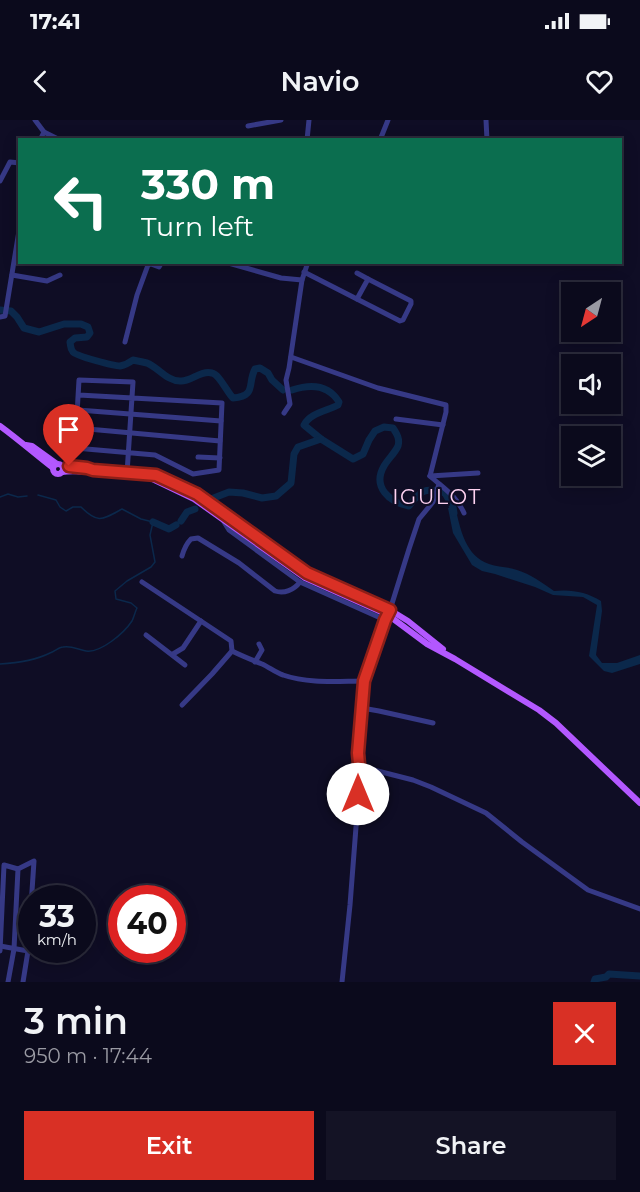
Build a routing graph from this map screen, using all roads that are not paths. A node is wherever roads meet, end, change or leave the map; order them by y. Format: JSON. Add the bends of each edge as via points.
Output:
{"nodes":[{"id":1,"x":35,"y":120,"type":"edge"},
{"id":2,"x":281,"y":120,"type":"edge"},
{"id":3,"x":309,"y":120,"type":"edge"},
{"id":4,"x":388,"y":120,"type":"edge"},
{"id":5,"x":486,"y":120,"type":"edge"},
{"id":6,"x":248,"y":126,"type":"dead end"},
{"id":7,"x":44,"y":132,"type":"junction"},
{"id":8,"x":41,"y":138,"type":"edge"},
{"id":9,"x":56,"y":138,"type":"edge"},
{"id":10,"x":307,"y":138,"type":"edge"},
{"id":11,"x":381,"y":138,"type":"edge"},
{"id":12,"x":487,"y":138,"type":"edge"},
{"id":13,"x":18,"y":163,"type":"edge"},
{"id":14,"x":0,"y":180,"type":"edge"},
{"id":15,"x":18,"y":238,"type":"edge"},
{"id":16,"x":151,"y":264,"type":"edge"},
{"id":17,"x":232,"y":264,"type":"edge"},
{"id":18,"x":307,"y":264,"type":"edge"},
{"id":19,"x":304,"y":272,"type":"junction"},
{"id":20,"x":357,"y":273,"type":"dead end"},
{"id":21,"x":12,"y":275,"type":"junction"},
{"id":22,"x":60,"y":275,"type":"dead end"},
{"id":23,"x":368,"y":279,"type":"junction"},
{"id":24,"x":302,"y":280,"type":"junction"},
{"id":25,"x":357,"y":299,"type":"junction"},
{"id":26,"x":3,"y":316,"type":"edge"},
{"id":27,"x":125,"y":342,"type":"dead end"},
{"id":28,"x":291,"y":357,"type":"junction"},
{"id":29,"x":79,"y":395,"type":"junction"},
{"id":30,"x":132,"y":397,"type":"junction"},
{"id":31,"x":78,"y":410,"type":"junction"},
{"id":32,"x":284,"y":413,"type":"dead end"},
{"id":33,"x":131,"y":414,"type":"junction"},
{"id":34,"x":396,"y":419,"type":"dead end"},
{"id":35,"x":221,"y":421,"type":"junction"},
{"id":36,"x":443,"y":425,"type":"junction"},
{"id":37,"x":0,"y":426,"type":"edge"},
{"id":38,"x":77,"y":428,"type":"junction"},
{"id":39,"x":130,"y":433,"type":"junction"},
{"id":40,"x":220,"y":441,"type":"junction"},
{"id":41,"x":128,"y":453,"type":"junction"},
{"id":42,"x":198,"y":457,"type":"dead end"},
{"id":43,"x":220,"y":458,"type":"junction"},
{"id":44,"x":127,"y":472,"type":"junction"},
{"id":45,"x":478,"y":473,"type":"dead end"},
{"id":46,"x":430,"y":476,"type":"junction"},
{"id":47,"x":439,"y":487,"type":"junction"},
{"id":48,"x":213,"y":509,"type":"junction"},
{"id":49,"x":464,"y":513,"type":"dead end"},
{"id":50,"x":224,"y":520,"type":"junction"},
{"id":51,"x":182,"y":556,"type":"dead end"},
{"id":52,"x":142,"y":582,"type":"dead end"},
{"id":53,"x":300,"y":582,"type":"junction"},
{"id":54,"x":388,"y":615,"type":"junction"},
{"id":55,"x":201,"y":621,"type":"junction"},
{"id":56,"x":147,"y":635,"type":"dead end"},
{"id":57,"x":259,"y":644,"type":"dead end"},
{"id":58,"x":232,"y":651,"type":"junction"},
{"id":59,"x":173,"y":654,"type":"junction"},
{"id":60,"x":255,"y":662,"type":"junction"},
{"id":61,"x":185,"y":665,"type":"dead end"},
{"id":62,"x":364,"y":681,"type":"junction"},
{"id":63,"x":183,"y":705,"type":"dead end"},
{"id":64,"x":362,"y":708,"type":"junction"},
{"id":65,"x":433,"y":723,"type":"dead end"},
{"id":66,"x":358,"y":766,"type":"junction"},
{"id":67,"x":640,"y":801,"type":"edge"},
{"id":68,"x":2,"y":865,"type":"edge"},
{"id":69,"x":18,"y":869,"type":"junction"},
{"id":70,"x":32,"y":885,"type":"edge"},
{"id":71,"x":640,"y":909,"type":"edge"},
{"id":72,"x":0,"y":946,"type":"edge"},
{"id":73,"x":14,"y":949,"type":"junction"},
{"id":74,"x":18,"y":950,"type":"edge"},
{"id":75,"x":0,"y":951,"type":"edge"},
{"id":76,"x":26,"y":963,"type":"edge"},
{"id":77,"x":8,"y":982,"type":"edge"},
{"id":78,"x":23,"y":982,"type":"edge"},
{"id":79,"x":342,"y":982,"type":"edge"}],
"edges":[{"from":1,"to":7,"type":"street"},
{"from":2,"to":6,"type":"street"},
{"from":3,"to":10,"type":"street"},
{"from":4,"to":11,"type":"street"},
{"from":5,"to":12,"type":"street"},
{"from":7,"to":8,"type":"street"},
{"from":7,"to":9,"type":"street"},
{"from":13,"to":14,"type":"street","via":[[10,162]]},
{"from":15,"to":21,"type":"street"},
{"from":16,"to":27,"type":"street","via":[[137,295]]},
{"from":17,"to":24,"type":"street"},
{"from":18,"to":19,"type":"street"},
{"from":19,"to":24,"type":"street"},
{"from":19,"to":25,"type":"street"},
{"from":20,"to":23,"type":"street"},
{"from":21,"to":22,"type":"street","via":[[47,280]]},
{"from":21,"to":26,"type":"street"},
{"from":23,"to":25,"type":"street"},
{"from":23,"to":25,"type":"street","via":[[411,301],[404,320]]},
{"from":24,"to":28,"type":"street"},
{"from":28,"to":32,"type":"street","via":[[286,380],[290,404]]},
{"from":28,"to":36,"type":"street","via":[[378,388],[446,405]]},
{"from":29,"to":30,"type":"street"},
{"from":29,"to":30,"type":"street","via":[[80,380],[133,382]]},
{"from":29,"to":31,"type":"street"},
{"from":30,"to":33,"type":"street"},
{"from":30,"to":35,"type":"street","via":[[222,402]]},
{"from":31,"to":33,"type":"street"},
{"from":31,"to":38,"type":"street"},
{"from":33,"to":35,"type":"street"},
{"from":33,"to":39,"type":"street"},
{"from":34,"to":36,"type":"street"},
{"from":35,"to":40,"type":"street"},
{"from":36,"to":46,"type":"street"},
{"from":37,"to":44,"type":"main road","via":[[59,468]]},
{"from":38,"to":39,"type":"street"},
{"from":38,"to":41,"type":"street","via":[[75,448]]},
{"from":39,"to":40,"type":"street"},
{"from":39,"to":41,"type":"street"},
{"from":40,"to":43,"type":"street"},
{"from":41,"to":43,"type":"street","via":[[155,455],[193,474],[219,470]]},
{"from":41,"to":44,"type":"street"},
{"from":42,"to":43,"type":"street"},
{"from":44,"to":48,"type":"main road","via":[[196,496]]},
{"from":45,"to":46,"type":"street"},
{"from":46,"to":47,"type":"street"},
{"from":47,"to":49,"type":"street","via":[[451,494]]},
{"from":47,"to":54,"type":"street","via":[[419,519]]},
{"from":48,"to":50,"type":"main road"},
{"from":48,"to":54,"type":"main road","via":[[307,573]]},
{"from":50,"to":53,"type":"street","via":[[229,530]]},
{"from":50,"to":54,"type":"main road","via":[[305,578]]},
{"from":51,"to":53,"type":"street","via":[[191,538],[198,538],[275,591],[286,592]]},
{"from":52,"to":55,"type":"street"},
{"from":53,"to":54,"type":"street"},
{"from":54,"to":62,"type":"street"},
{"from":54,"to":67,"type":"main road","via":[[408,621],[455,659],[539,710]]},
{"from":55,"to":58,"type":"street","via":[[231,641]]},
{"from":55,"to":59,"type":"street","via":[[183,648]]},
{"from":56,"to":59,"type":"street"},
{"from":57,"to":60,"type":"street","via":[[262,650]]},
{"from":58,"to":60,"type":"street"},
{"from":58,"to":63,"type":"street"},
{"from":59,"to":61,"type":"street"},
{"from":60,"to":62,"type":"street","via":[[290,677]]},
{"from":62,"to":64,"type":"street"},
{"from":64,"to":65,"type":"street"},
{"from":64,"to":66,"type":"street"},
{"from":66,"to":71,"type":"street","via":[[431,787],[486,813],[588,890]]},
{"from":66,"to":79,"type":"street"},
{"from":68,"to":69,"type":"street"},
{"from":68,"to":72,"type":"street"},
{"from":69,"to":70,"type":"street","via":[[34,861]]},
{"from":69,"to":73,"type":"street"},
{"from":72,"to":73,"type":"street"},
{"from":72,"to":75,"type":"street"},
{"from":73,"to":74,"type":"street"},
{"from":73,"to":77,"type":"street"},
{"from":76,"to":78,"type":"street"}]}
